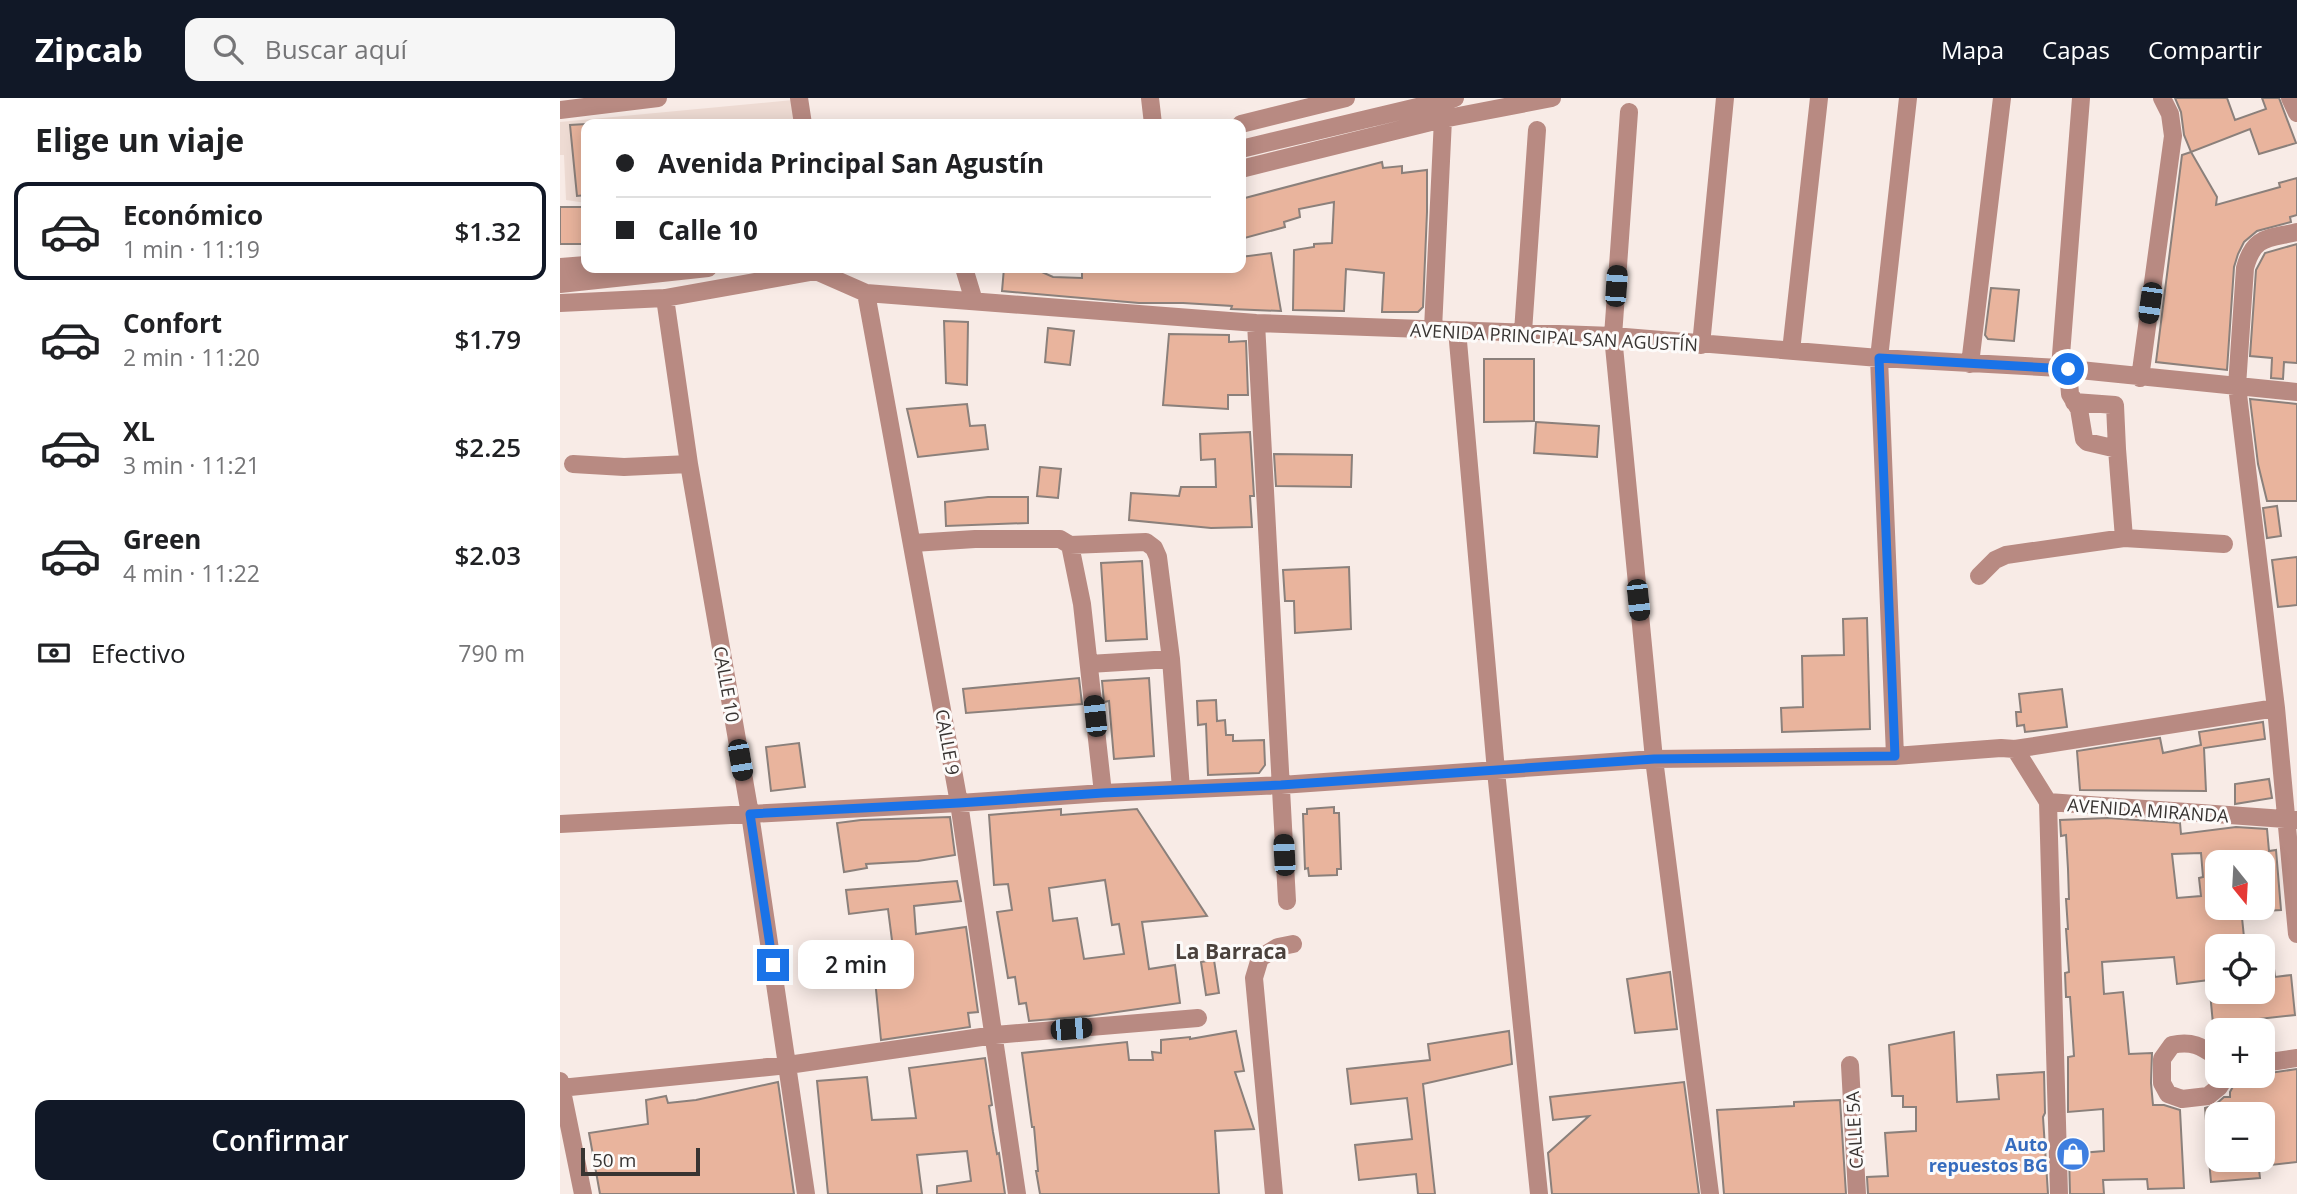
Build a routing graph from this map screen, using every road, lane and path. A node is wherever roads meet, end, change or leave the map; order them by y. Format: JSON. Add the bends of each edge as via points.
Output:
{"nodes":[{"id":1,"x":658,"y":98,"type":"edge"},
{"id":2,"x":799,"y":98,"type":"edge"},
{"id":3,"x":1150,"y":98,"type":"edge"},
{"id":4,"x":1346,"y":98,"type":"edge"},
{"id":5,"x":1451,"y":98,"type":"edge"},
{"id":6,"x":1552,"y":98,"type":"edge"},
{"id":7,"x":1725,"y":98,"type":"edge"},
{"id":8,"x":1819,"y":98,"type":"edge"},
{"id":9,"x":1908,"y":98,"type":"edge"},
{"id":10,"x":2002,"y":98,"type":"edge"},
{"id":11,"x":2081,"y":98,"type":"edge"},
{"id":12,"x":2162,"y":98,"type":"edge"},
{"id":13,"x":2290,"y":98,"type":"edge"},
{"id":14,"x":1305,"y":103,"type":"edge"},
{"id":15,"x":560,"y":110,"type":"edge"},
{"id":16,"x":1629,"y":112,"type":"dead end"},
{"id":17,"x":2297,"y":113,"type":"edge"},
{"id":18,"x":802,"y":119,"type":"edge"},
{"id":19,"x":1152,"y":119,"type":"edge"},
{"id":20,"x":1443,"y":120,"type":"junction"},
{"id":21,"x":1246,"y":122,"type":"edge"},
{"id":22,"x":1537,"y":130,"type":"dead end"},
{"id":23,"x":1246,"y":148,"type":"edge"},
{"id":24,"x":1246,"y":168,"type":"edge"},
{"id":25,"x":2297,"y":232,"type":"edge"},
{"id":26,"x":581,"y":265,"type":"edge"},
{"id":27,"x":560,"y":267,"type":"edge"},
{"id":28,"x":662,"y":273,"type":"edge"},
{"id":29,"x":799,"y":273,"type":"edge"},
{"id":30,"x":828,"y":273,"type":"edge"},
{"id":31,"x":966,"y":273,"type":"edge"},
{"id":32,"x":560,"y":284,"type":"edge"},
{"id":33,"x":866,"y":293,"type":"junction"},
{"id":34,"x":665,"y":298,"type":"junction"},
{"id":35,"x":974,"y":301,"type":"junction"},
{"id":36,"x":560,"y":303,"type":"edge"},
{"id":37,"x":1256,"y":323,"type":"junction"},
{"id":38,"x":1433,"y":329,"type":"junction"},
{"id":39,"x":1457,"y":330,"type":"junction"},
{"id":40,"x":1523,"y":332,"type":"junction"},
{"id":41,"x":1613,"y":336,"type":"junction"},
{"id":42,"x":1701,"y":345,"type":"junction"},
{"id":43,"x":1791,"y":351,"type":"junction"},
{"id":44,"x":1879,"y":358,"type":"junction"},
{"id":45,"x":1970,"y":364,"type":"junction"},
{"id":46,"x":2064,"y":369,"type":"junction"},
{"id":47,"x":2140,"y":378,"type":"junction"},
{"id":48,"x":2237,"y":386,"type":"junction"},
{"id":49,"x":2297,"y":393,"type":"edge"},
{"id":50,"x":2074,"y":402,"type":"junction"},
{"id":51,"x":2117,"y":449,"type":"junction"},
{"id":52,"x":573,"y":464,"type":"dead end"},
{"id":53,"x":689,"y":464,"type":"junction"},
{"id":54,"x":2124,"y":538,"type":"junction"},
{"id":55,"x":913,"y":543,"type":"junction"},
{"id":56,"x":2224,"y":544,"type":"dead end"},
{"id":57,"x":1070,"y":545,"type":"junction"},
{"id":58,"x":1979,"y":576,"type":"dead end"},
{"id":59,"x":1171,"y":659,"type":"junction"},
{"id":60,"x":1089,"y":664,"type":"junction"},
{"id":61,"x":2276,"y":708,"type":"junction"},
{"id":62,"x":2015,"y":750,"type":"junction"},
{"id":63,"x":1895,"y":756,"type":"junction"},
{"id":64,"x":1654,"y":759,"type":"junction"},
{"id":65,"x":1496,"y":771,"type":"junction"},
{"id":66,"x":1281,"y":785,"type":"junction"},
{"id":67,"x":1181,"y":789,"type":"junction"},
{"id":68,"x":1103,"y":793,"type":"junction"},
{"id":69,"x":2048,"y":802,"type":"junction"},
{"id":70,"x":959,"y":803,"type":"junction"},
{"id":71,"x":750,"y":814,"type":"junction"},
{"id":72,"x":2291,"y":820,"type":"edge"},
{"id":73,"x":560,"y":824,"type":"edge"},
{"id":74,"x":1287,"y":901,"type":"dead end"},
{"id":75,"x":2297,"y":933,"type":"edge"},
{"id":76,"x":1293,"y":944,"type":"dead end"},
{"id":77,"x":1198,"y":1018,"type":"dead end"},
{"id":78,"x":995,"y":1035,"type":"junction"},
{"id":79,"x":2205,"y":1049,"type":"edge"},
{"id":80,"x":2297,"y":1058,"type":"edge"},
{"id":81,"x":2275,"y":1061,"type":"edge"},
{"id":82,"x":788,"y":1065,"type":"junction"},
{"id":83,"x":1850,"y":1065,"type":"dead end"},
{"id":84,"x":560,"y":1086,"type":"edge"},
{"id":85,"x":2218,"y":1088,"type":"edge"},
{"id":86,"x":583,"y":1194,"type":"edge"},
{"id":87,"x":806,"y":1194,"type":"edge"},
{"id":88,"x":1017,"y":1194,"type":"edge"},
{"id":89,"x":1274,"y":1194,"type":"edge"},
{"id":90,"x":1539,"y":1194,"type":"edge"},
{"id":91,"x":1710,"y":1194,"type":"edge"},
{"id":92,"x":1857,"y":1194,"type":"edge"},
{"id":93,"x":2059,"y":1194,"type":"edge"}],
"edges":[{"from":1,"to":15,"type":"street"},
{"from":2,"to":18,"type":"street"},
{"from":3,"to":19,"type":"street"},
{"from":4,"to":14,"type":"street"},
{"from":5,"to":20,"type":"street"},
{"from":5,"to":23,"type":"street"},
{"from":6,"to":20,"type":"street"},
{"from":7,"to":42,"type":"street"},
{"from":8,"to":43,"type":"street"},
{"from":9,"to":44,"type":"street"},
{"from":10,"to":45,"type":"street"},
{"from":11,"to":46,"type":"street"},
{"from":12,"to":47,"type":"street","via":[[2173,136]]},
{"from":13,"to":17,"type":"street"},
{"from":14,"to":21,"type":"street"},
{"from":16,"to":41,"type":"street"},
{"from":20,"to":24,"type":"street"},
{"from":20,"to":38,"type":"street"},
{"from":22,"to":40,"type":"street"},
{"from":25,"to":48,"type":"street","via":[[2258,242],[2249,253]]},
{"from":26,"to":27,"type":"street"},
{"from":28,"to":32,"type":"street"},
{"from":29,"to":34,"type":"street"},
{"from":30,"to":33,"type":"street","name":"AVENIDA PRINCIPAL SAN AGUSTÍN"},
{"from":31,"to":35,"type":"street"},
{"from":33,"to":35,"type":"street","name":"AVENIDA PRINCIPAL SAN AGUSTÍN"},
{"from":33,"to":55,"type":"street","name":"CALLE 9"},
{"from":34,"to":36,"type":"street"},
{"from":34,"to":53,"type":"street","name":"CALLE 10"},
{"from":35,"to":37,"type":"street","name":"AVENIDA PRINCIPAL SAN AGUSTÍN"},
{"from":37,"to":38,"type":"street","name":"AVENIDA PRINCIPAL SAN AGUSTÍN"},
{"from":37,"to":66,"type":"street"},
{"from":38,"to":39,"type":"street","name":"AVENIDA PRINCIPAL SAN AGUSTÍN"},
{"from":39,"to":40,"type":"street","name":"AVENIDA PRINCIPAL SAN AGUSTÍN"},
{"from":39,"to":65,"type":"street"},
{"from":40,"to":41,"type":"street","name":"AVENIDA PRINCIPAL SAN AGUSTÍN"},
{"from":41,"to":42,"type":"street","name":"AVENIDA PRINCIPAL SAN AGUSTÍN"},
{"from":41,"to":64,"type":"street"},
{"from":42,"to":43,"type":"street","name":"AVENIDA PRINCIPAL SAN AGUSTÍN"},
{"from":43,"to":44,"type":"street","name":"AVENIDA PRINCIPAL SAN AGUSTÍN"},
{"from":44,"to":45,"type":"street","name":"AVENIDA PRINCIPAL SAN AGUSTÍN"},
{"from":44,"to":63,"type":"street"},
{"from":45,"to":46,"type":"street","name":"AVENIDA PRINCIPAL SAN AGUSTÍN"},
{"from":46,"to":47,"type":"street","name":"AVENIDA PRINCIPAL SAN AGUSTÍN"},
{"from":46,"to":50,"type":"street"},
{"from":47,"to":48,"type":"street","name":"AVENIDA PRINCIPAL SAN AGUSTÍN"},
{"from":48,"to":49,"type":"street","name":"AVENIDA PRINCIPAL SAN AGUSTÍN"},
{"from":48,"to":61,"type":"street"},
{"from":50,"to":51,"type":"street","via":[[2084,439]]},
{"from":50,"to":51,"type":"street","via":[[2115,405]]},
{"from":51,"to":54,"type":"street"},
{"from":52,"to":53,"type":"street"},
{"from":53,"to":71,"type":"street","name":"CALLE 10"},
{"from":54,"to":56,"type":"street"},
{"from":54,"to":58,"type":"street","via":[[2006,555]]},
{"from":55,"to":57,"type":"street","via":[[1060,539]]},
{"from":55,"to":70,"type":"street","name":"CALLE 9"},
{"from":57,"to":59,"type":"street","via":[[1146,542],[1154,548]]},
{"from":57,"to":60,"type":"street"},
{"from":59,"to":60,"type":"street"},
{"from":59,"to":67,"type":"street"},
{"from":60,"to":68,"type":"street"},
{"from":61,"to":62,"type":"street"},
{"from":61,"to":72,"type":"street"},
{"from":62,"to":63,"type":"street"},
{"from":62,"to":69,"type":"street","name":"AVENIDA MIRANDA"},
{"from":63,"to":64,"type":"street"},
{"from":64,"to":65,"type":"street"},
{"from":64,"to":91,"type":"street"},
{"from":65,"to":66,"type":"street"},
{"from":65,"to":90,"type":"street"},
{"from":66,"to":67,"type":"street"},
{"from":66,"to":74,"type":"street"},
{"from":67,"to":68,"type":"street"},
{"from":68,"to":70,"type":"street"},
{"from":69,"to":72,"type":"street","name":"AVENIDA MIRANDA"},
{"from":69,"to":93,"type":"street"},
{"from":70,"to":71,"type":"street"},
{"from":70,"to":78,"type":"street","name":"CALLE 9"},
{"from":71,"to":73,"type":"street"},
{"from":71,"to":82,"type":"street","name":"CALLE 10"},
{"from":72,"to":75,"type":"street"},
{"from":76,"to":89,"type":"street","via":[[1260,958],[1254,978]]},
{"from":77,"to":78,"type":"street"},
{"from":78,"to":82,"type":"street"},
{"from":78,"to":88,"type":"street","name":"CALLE 9"},
{"from":79,"to":85,"type":"street","via":[[2185,1042],[2172,1045],[2162,1059],[2162,1083],[2168,1094],[2182,1099],[2208,1096]]},
{"from":80,"to":81,"type":"street"},
{"from":82,"to":84,"type":"street"},
{"from":82,"to":87,"type":"street","name":"CALLE 10"},
{"from":83,"to":92,"type":"street","name":"CALLE 5A"},
{"from":84,"to":86,"type":"street"}]}
